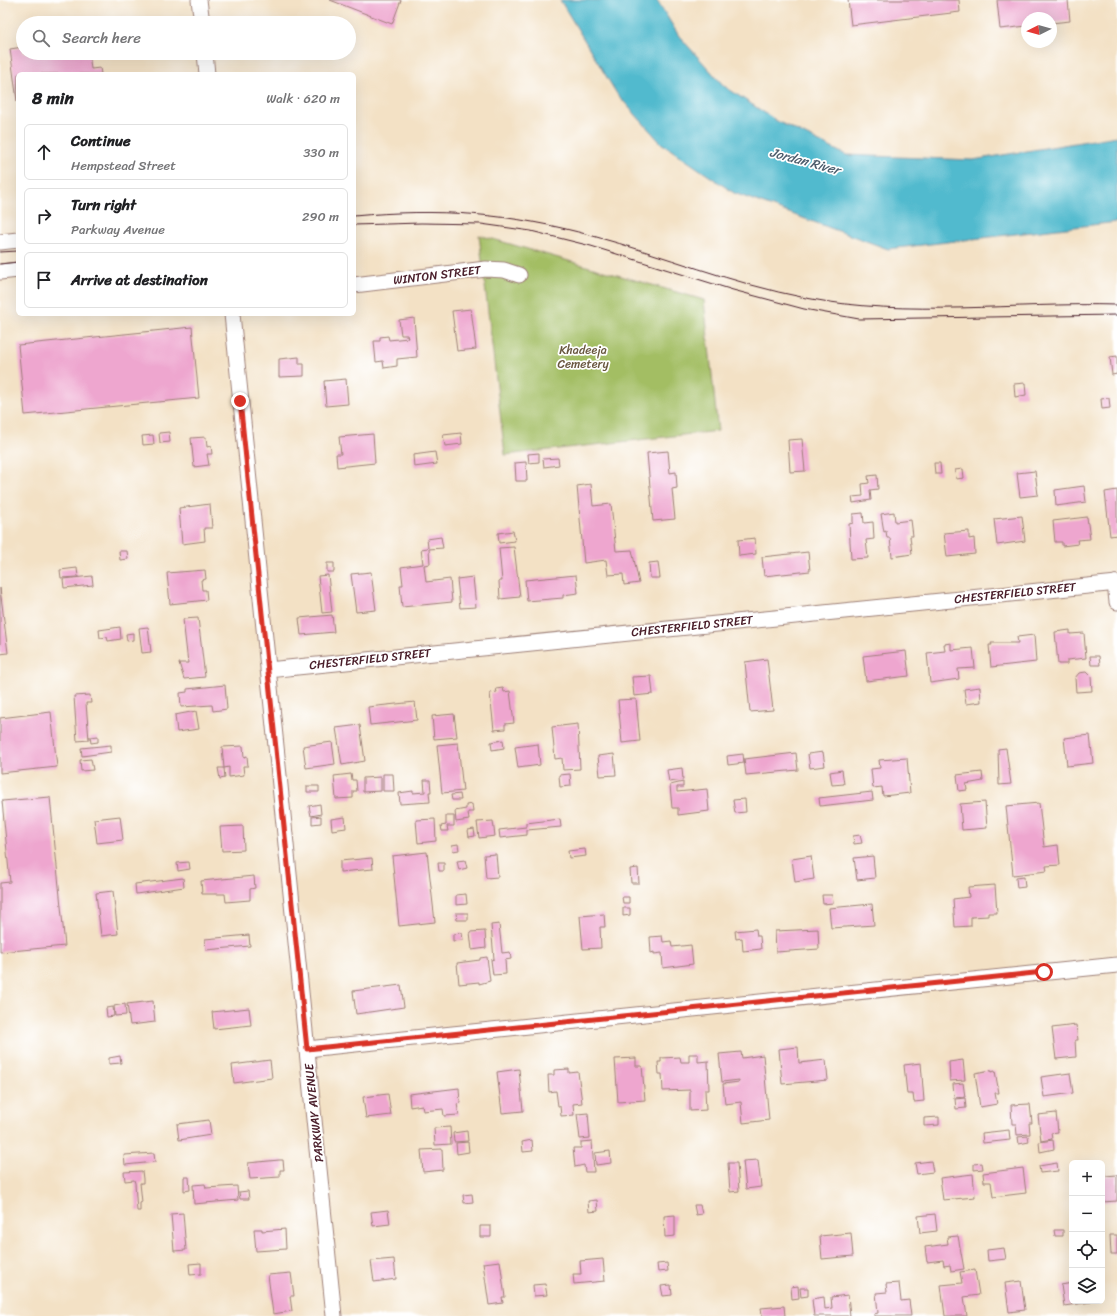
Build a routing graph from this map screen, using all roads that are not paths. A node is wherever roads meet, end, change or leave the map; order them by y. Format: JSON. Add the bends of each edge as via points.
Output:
{"nodes":[{"id":1,"x":199,"y":0,"type":"edge"},
{"id":2,"x":201,"y":16,"type":"edge"},
{"id":3,"x":206,"y":60,"type":"edge"},
{"id":4,"x":207,"y":72,"type":"edge"},
{"id":5,"x":16,"y":240,"type":"edge"},
{"id":6,"x":0,"y":242,"type":"edge"},
{"id":7,"x":16,"y":270,"type":"edge"},
{"id":8,"x":0,"y":272,"type":"edge"},
{"id":9,"x":519,"y":275,"type":"dead end"},
{"id":10,"x":356,"y":286,"type":"edge"},
{"id":11,"x":232,"y":316,"type":"edge"},
{"id":12,"x":1116,"y":583,"type":"edge"},
{"id":13,"x":1117,"y":602,"type":"edge"},
{"id":14,"x":268,"y":670,"type":"junction"},
{"id":15,"x":1117,"y":965,"type":"edge"},
{"id":16,"x":307,"y":1049,"type":"junction"},
{"id":17,"x":334,"y":1316,"type":"edge"}],
"edges":[{"from":1,"to":2,"type":"street"},
{"from":3,"to":4,"type":"street"},
{"from":5,"to":6,"type":"street"},
{"from":7,"to":8,"type":"street"},
{"from":9,"to":10,"type":"street","name":"WINTON STREET","via":[[504,270],[486,269]]},
{"from":11,"to":14,"type":"street","name":"PARKWAY AVENUE"},
{"from":12,"to":13,"type":"street"},
{"from":12,"to":14,"type":"street","name":"CHESTERFIELD STREET"},
{"from":14,"to":16,"type":"street","name":"PARKWAY AVENUE"},
{"from":15,"to":16,"type":"street"},
{"from":16,"to":17,"type":"street","name":"PARKWAY AVENUE"}]}
